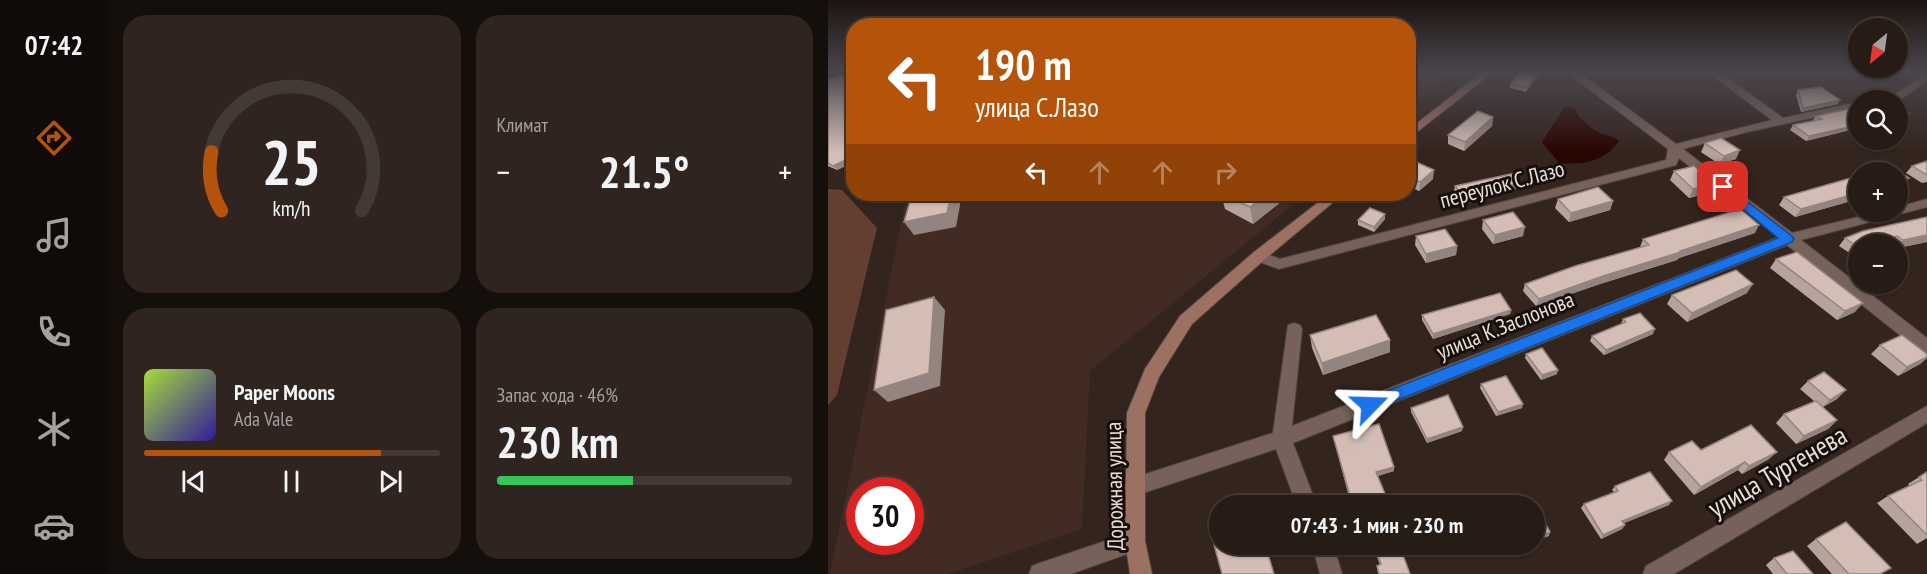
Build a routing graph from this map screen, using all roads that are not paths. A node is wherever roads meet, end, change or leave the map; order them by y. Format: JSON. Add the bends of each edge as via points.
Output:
{"nodes":[{"id":1,"x":1456,"y":98,"type":"edge"},
{"id":2,"x":1606,"y":98,"type":"edge"},
{"id":3,"x":1749,"y":98,"type":"edge"},
{"id":4,"x":1848,"y":107,"type":"edge"},
{"id":5,"x":1781,"y":121,"type":"junction"},
{"id":6,"x":1416,"y":130,"type":"edge"},
{"id":7,"x":1674,"y":148,"type":"junction"},
{"id":8,"x":1328,"y":201,"type":"edge"},
{"id":9,"x":1927,"y":203,"type":"edge"},
{"id":10,"x":1908,"y":208,"type":"edge"},
{"id":11,"x":1854,"y":222,"type":"edge"},
{"id":12,"x":1788,"y":239,"type":"junction"},
{"id":13,"x":1259,"y":256,"type":"junction"},
{"id":14,"x":1294,"y":329,"type":"dead end"},
{"id":15,"x":1927,"y":347,"type":"edge"},
{"id":16,"x":1927,"y":414,"type":"edge"},
{"id":17,"x":1282,"y":439,"type":"junction"},
{"id":18,"x":1134,"y":487,"type":"junction"},
{"id":19,"x":1303,"y":495,"type":"edge"},
{"id":20,"x":1135,"y":541,"type":"junction"},
{"id":21,"x":1325,"y":555,"type":"edge"},
{"id":22,"x":1040,"y":574,"type":"edge"},
{"id":23,"x":1141,"y":574,"type":"edge"},
{"id":24,"x":1331,"y":574,"type":"edge"},
{"id":25,"x":1654,"y":574,"type":"edge"}],
"edges":[{"from":1,"to":6,"type":"street"},
{"from":2,"to":7,"type":"street"},
{"from":3,"to":5,"type":"street"},
{"from":4,"to":5,"type":"street"},
{"from":5,"to":7,"type":"street"},
{"from":7,"to":12,"type":"street"},
{"from":7,"to":13,"type":"street","name":"переулок С.Лазо","via":[[1672,162],[1279,264]]},
{"from":8,"to":13,"type":"street","name":"Дорожная улица"},
{"from":9,"to":10,"type":"street","name":"улица К.Заслонова"},
{"from":11,"to":12,"type":"street","name":"улица К.Заслонова"},
{"from":12,"to":15,"type":"street"},
{"from":12,"to":17,"type":"street","name":"улица К.Заслонова"},
{"from":13,"to":18,"type":"street","name":"Дорожная улица","via":[[1186,320],[1151,374],[1136,413]]},
{"from":14,"to":17,"type":"street"},
{"from":16,"to":25,"type":"street","name":"улица Тургенева"},
{"from":17,"to":18,"type":"street","name":"улица К.Заслонова"},
{"from":17,"to":19,"type":"street"},
{"from":18,"to":20,"type":"street","name":"Дорожная улица"},
{"from":20,"to":22,"type":"street"},
{"from":20,"to":23,"type":"street","name":"Дорожная улица"},
{"from":21,"to":24,"type":"street"}]}
